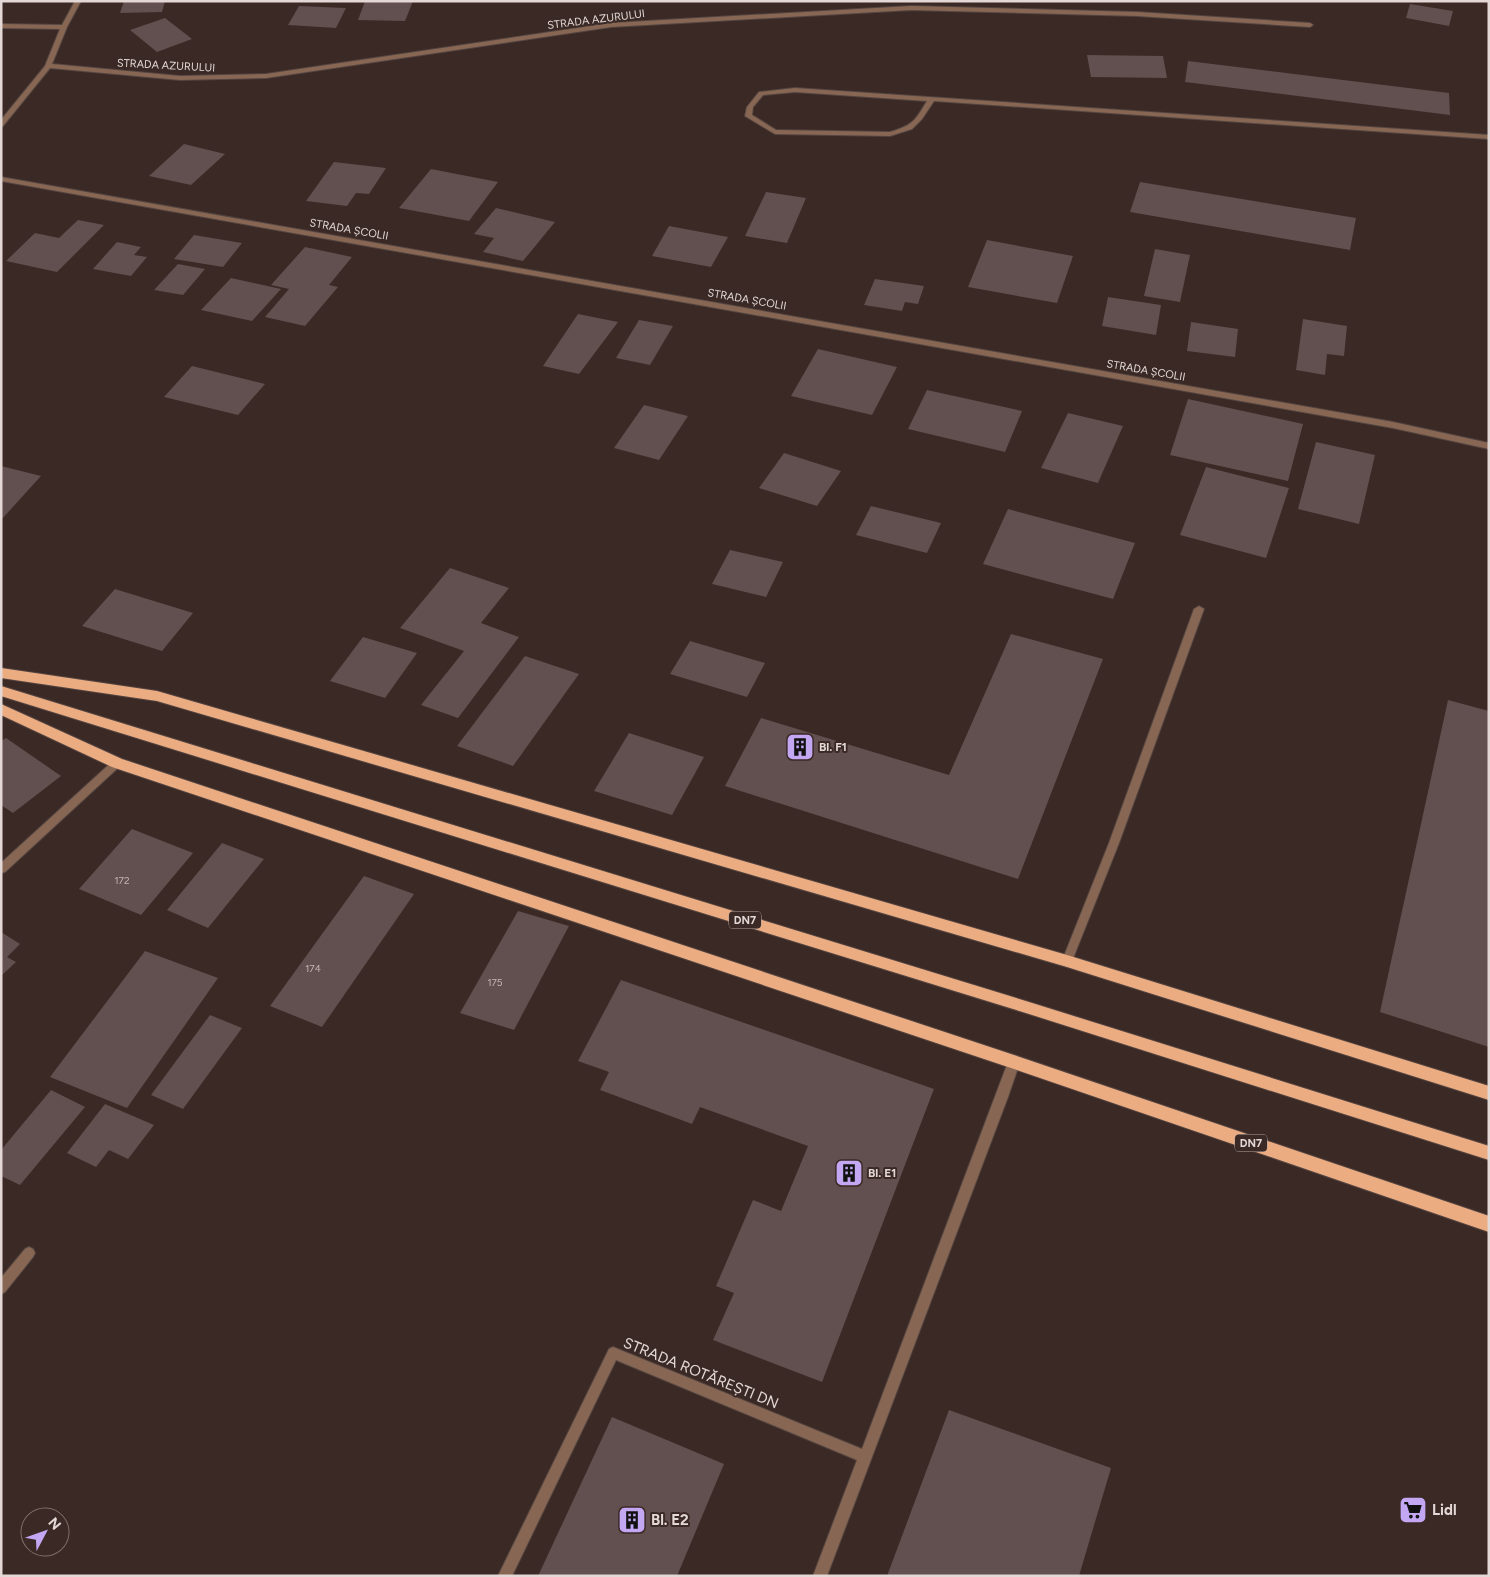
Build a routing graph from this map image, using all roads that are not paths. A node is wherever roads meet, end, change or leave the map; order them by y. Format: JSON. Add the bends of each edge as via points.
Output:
{"nodes":[{"id":1,"x":78,"y":1,"type":"edge"},
{"id":2,"x":1310,"y":24,"type":"dead end"},
{"id":3,"x":1,"y":26,"type":"edge"},
{"id":4,"x":64,"y":27,"type":"junction"},
{"id":5,"x":48,"y":66,"type":"junction"},
{"id":6,"x":931,"y":100,"type":"junction"},
{"id":7,"x":1,"y":125,"type":"edge"},
{"id":8,"x":1489,"y":138,"type":"edge"},
{"id":9,"x":1,"y":179,"type":"edge"},
{"id":10,"x":1489,"y":446,"type":"edge"},
{"id":11,"x":1199,"y":609,"type":"dead end"},
{"id":12,"x":1,"y":673,"type":"edge"},
{"id":13,"x":1,"y":691,"type":"edge"},
{"id":14,"x":1,"y":709,"type":"edge"},
{"id":15,"x":117,"y":763,"type":"junction"},
{"id":16,"x":1,"y":869,"type":"edge"},
{"id":17,"x":1067,"y":961,"type":"junction"},
{"id":18,"x":1014,"y":1062,"type":"junction"},
{"id":19,"x":1489,"y":1093,"type":"edge"},
{"id":20,"x":1489,"y":1153,"type":"edge"},
{"id":21,"x":1489,"y":1224,"type":"edge"},
{"id":22,"x":29,"y":1253,"type":"dead end"},
{"id":23,"x":1,"y":1288,"type":"edge"},
{"id":24,"x":866,"y":1457,"type":"junction"},
{"id":25,"x":505,"y":1576,"type":"edge"},
{"id":26,"x":820,"y":1576,"type":"edge"}],
"edges":[{"from":1,"to":4,"type":"street"},
{"from":2,"to":5,"type":"street","name":"STRADA AZURULUI","via":[[1137,14],[911,8],[611,25],[266,76],[180,78]]},
{"from":3,"to":4,"type":"street"},
{"from":4,"to":5,"type":"street"},
{"from":5,"to":7,"type":"street"},
{"from":6,"to":6,"type":"street","via":[[910,128],[890,134],[775,132],[748,116],[750,107],[762,93],[795,90]]},
{"from":6,"to":8,"type":"street"},
{"from":9,"to":10,"type":"street","name":"STRADA ȘCOLII","via":[[1393,425]]},
{"from":11,"to":17,"type":"street"},
{"from":12,"to":17,"type":"highway","via":[[158,696]]},
{"from":13,"to":20,"type":"highway","number":"DN7"},
{"from":14,"to":15,"type":"highway","number":"DN7"},
{"from":15,"to":16,"type":"street"},
{"from":15,"to":18,"type":"highway","number":"DN7"},
{"from":17,"to":19,"type":"highway"},
{"from":18,"to":21,"type":"highway","number":"DN7"},
{"from":18,"to":24,"type":"street"},
{"from":22,"to":23,"type":"street"},
{"from":24,"to":25,"type":"street","name":"STRADA ROTĂREȘTI DN","via":[[614,1353]]},
{"from":24,"to":26,"type":"street"}]}
